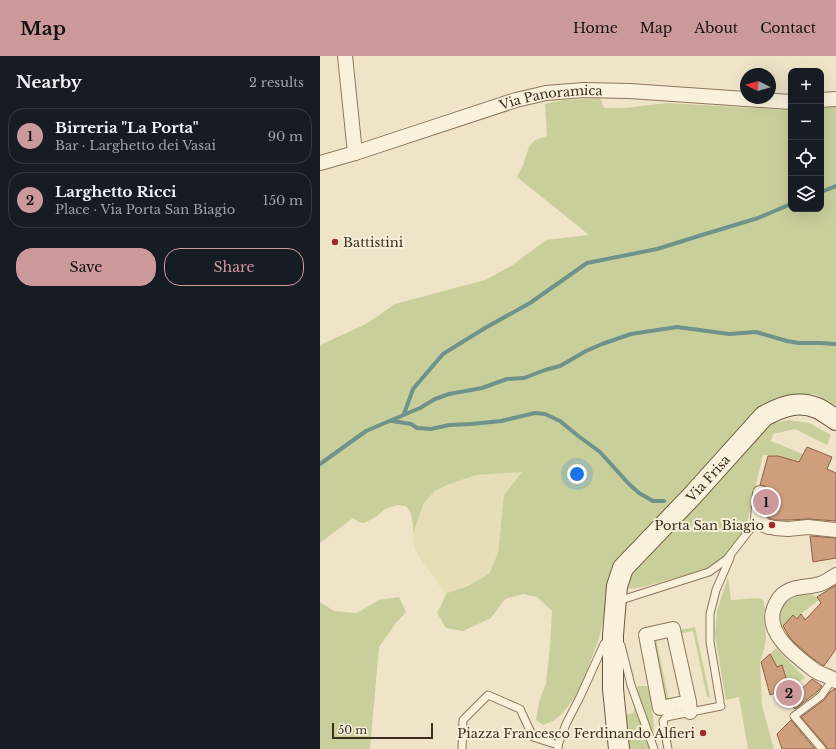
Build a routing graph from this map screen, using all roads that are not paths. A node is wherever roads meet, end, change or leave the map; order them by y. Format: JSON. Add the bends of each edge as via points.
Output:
{"nodes":[{"id":1,"x":345,"y":56,"type":"edge"},
{"id":2,"x":836,"y":99,"type":"edge"},
{"id":3,"x":824,"y":100,"type":"edge"},
{"id":4,"x":788,"y":102,"type":"edge"},
{"id":5,"x":355,"y":153,"type":"junction"},
{"id":6,"x":320,"y":163,"type":"edge"},
{"id":7,"x":836,"y":420,"type":"edge"},
{"id":8,"x":760,"y":493,"type":"dead end"},
{"id":9,"x":751,"y":528,"type":"dead end"},
{"id":10,"x":836,"y":530,"type":"edge"},
{"id":11,"x":731,"y":554,"type":"junction"},
{"id":12,"x":836,"y":575,"type":"edge"},
{"id":13,"x":614,"y":618,"type":"junction"},
{"id":14,"x":835,"y":680,"type":"edge"},
{"id":15,"x":690,"y":707,"type":"junction"},
{"id":16,"x":558,"y":747,"type":"edge"},
{"id":17,"x":462,"y":749,"type":"edge"},
{"id":18,"x":619,"y":749,"type":"edge"},
{"id":19,"x":654,"y":749,"type":"edge"},
{"id":20,"x":668,"y":749,"type":"edge"},
{"id":21,"x":822,"y":749,"type":"edge"}],
"edges":[{"from":1,"to":5,"type":"street"},
{"from":2,"to":3,"type":"street"},
{"from":4,"to":5,"type":"street","name":"Via Panoramica","via":[[630,91],[584,90],[546,93],[516,100]]},
{"from":5,"to":6,"type":"street","name":"Via Panoramica"},
{"from":7,"to":13,"type":"street","name":"Via Frisa","via":[[817,408],[802,404],[787,406],[764,416],[623,568],[617,586]]},
{"from":8,"to":10,"type":"street","via":[[758,519],[764,525],[772,528],[808,527]]},
{"from":9,"to":11,"type":"lane"},
{"from":11,"to":13,"type":"lane","via":[[709,572]]},
{"from":11,"to":15,"type":"lane","via":[[716,590],[710,614],[710,642],[720,703]]},
{"from":12,"to":14,"type":"street","via":[[820,584],[792,589],[782,595],[774,610],[772,622],[789,649],[816,671]]},
{"from":13,"to":16,"type":"lane"},
{"from":13,"to":18,"type":"street","name":"Via Frisa","via":[[613,689]]},
{"from":13,"to":19,"type":"lane","via":[[631,685]]},
{"from":14,"to":21,"type":"lane","via":[[821,696],[794,716]]},
{"from":15,"to":15,"type":"street","via":[[673,629],[646,635],[660,708]]},
{"from":15,"to":20,"type":"lane","via":[[663,721]]},
{"from":16,"to":17,"type":"lane","via":[[533,737],[520,709],[488,695],[463,720]]}]}
